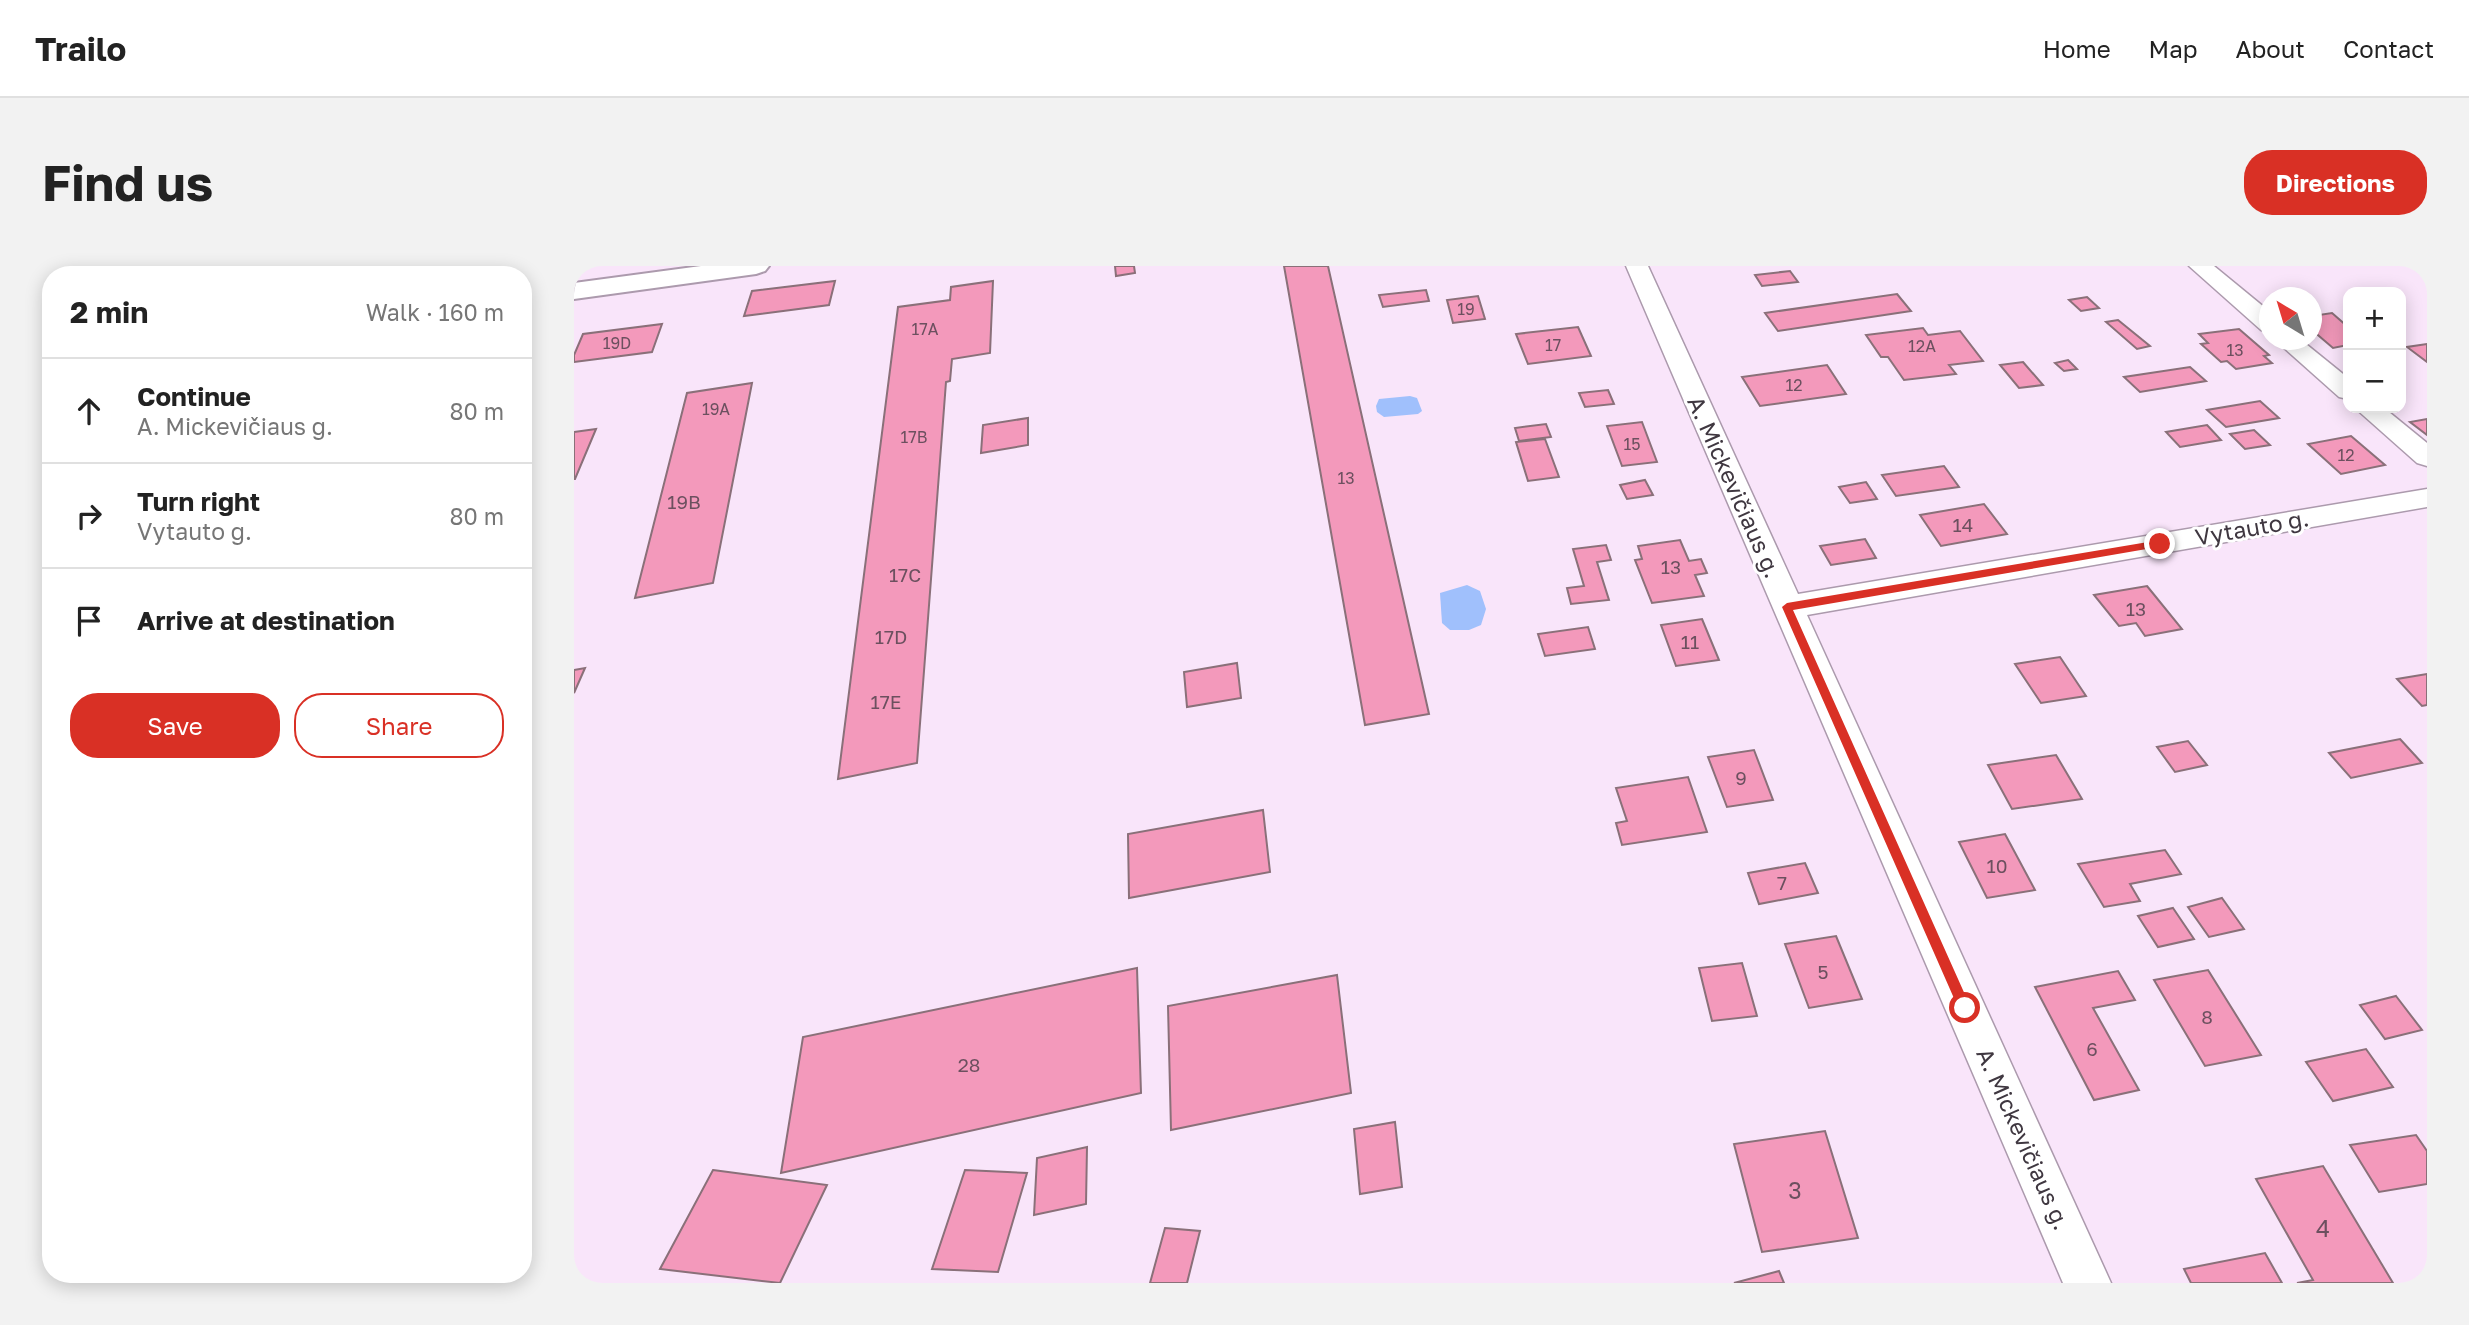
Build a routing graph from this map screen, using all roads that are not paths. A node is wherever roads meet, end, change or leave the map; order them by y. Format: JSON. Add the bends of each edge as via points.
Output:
{"nodes":[{"id":1,"x":756,"y":266,"type":"edge"},
{"id":2,"x":1636,"y":266,"type":"edge"},
{"id":3,"x":2200,"y":266,"type":"edge"},
{"id":4,"x":720,"y":268,"type":"edge"},
{"id":5,"x":574,"y":291,"type":"edge"},
{"id":6,"x":2259,"y":316,"type":"edge"},
{"id":7,"x":2299,"y":350,"type":"edge"},
{"id":8,"x":2343,"y":387,"type":"edge"},
{"id":9,"x":2374,"y":413,"type":"edge"},
{"id":10,"x":2427,"y":457,"type":"edge"},
{"id":11,"x":2427,"y":498,"type":"edge"},
{"id":12,"x":1787,"y":607,"type":"junction"},
{"id":13,"x":2087,"y":1283,"type":"edge"}],
"edges":[{"from":1,"to":4,"type":"street"},
{"from":2,"to":12,"type":"street","name":"A. Mickevičiaus g."},
{"from":3,"to":6,"type":"street"},
{"from":4,"to":5,"type":"street"},
{"from":7,"to":8,"type":"street"},
{"from":9,"to":10,"type":"street"},
{"from":11,"to":12,"type":"street","name":"Vytauto g."},
{"from":12,"to":13,"type":"street","name":"A. Mickevičiaus g."}]}
